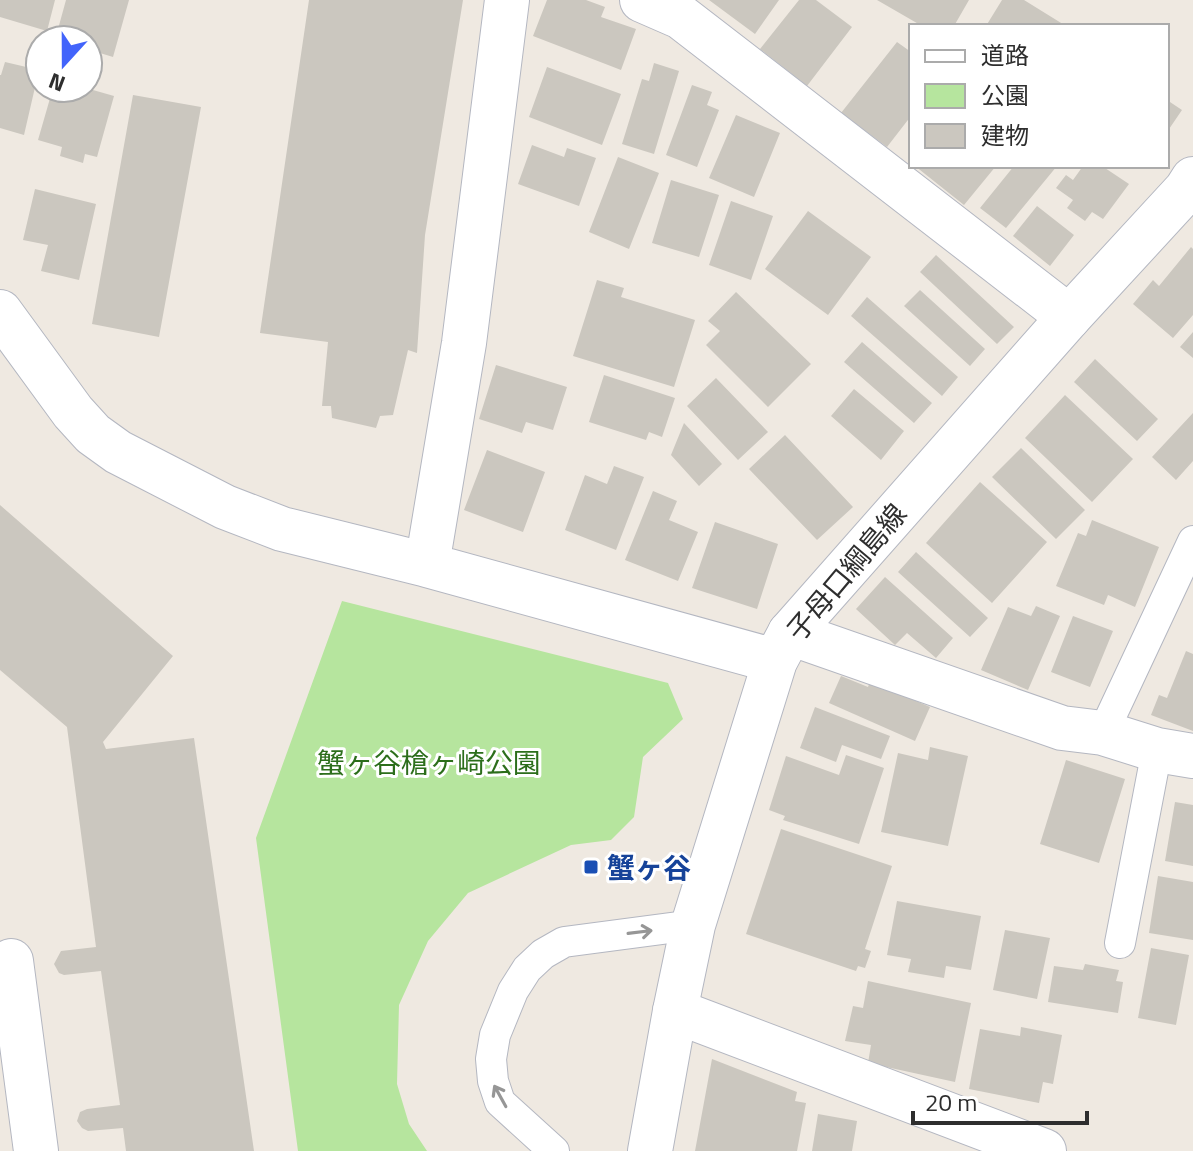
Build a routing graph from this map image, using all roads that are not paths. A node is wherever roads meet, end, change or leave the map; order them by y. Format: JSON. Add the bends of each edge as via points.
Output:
{"nodes":[{"id":1,"x":507,"y":0,"type":"edge"},
{"id":2,"x":642,"y":0,"type":"edge"},
{"id":3,"x":1191,"y":188,"type":"edge"},
{"id":4,"x":0,"y":312,"type":"edge"},
{"id":5,"x":1069,"y":317,"type":"junction"},
{"id":6,"x":1193,"y":541,"type":"edge"},
{"id":7,"x":427,"y":565,"type":"junction"},
{"id":8,"x":782,"y":647,"type":"junction"},
{"id":9,"x":1103,"y":733,"type":"junction"},
{"id":10,"x":1175,"y":753,"type":"edge"},
{"id":11,"x":693,"y":925,"type":"junction"},
{"id":12,"x":1120,"y":943,"type":"dead end"},
{"id":13,"x":11,"y":961,"type":"dead end"},
{"id":14,"x":675,"y":1011,"type":"junction"},
{"id":15,"x":36,"y":1151,"type":"edge"},
{"id":16,"x":554,"y":1151,"type":"edge"},
{"id":17,"x":650,"y":1151,"type":"edge"},
{"id":18,"x":1044,"y":1151,"type":"edge"}],
"edges":[{"from":1,"to":7,"type":"street","via":[[464,343]]},
{"from":2,"to":5,"type":"street","via":[[681,17]]},
{"from":3,"to":5,"type":"street","name":"子母口綱島線"},
{"from":4,"to":7,"type":"street","via":[[73,412],[118,452],[225,507],[282,529]]},
{"from":5,"to":8,"type":"street","name":"子母口綱島線"},
{"from":6,"to":9,"type":"lane"},
{"from":7,"to":8,"type":"street"},
{"from":8,"to":9,"type":"street","via":[[1062,728]]},
{"from":8,"to":11,"type":"street","name":"子母口綱島線"},
{"from":9,"to":10,"type":"street"},
{"from":10,"to":12,"type":"lane"},
{"from":11,"to":14,"type":"street","name":"子母口綱島線"},
{"from":16,"to":11,"type":"lane","one_way":true,"via":[[500,1102],[493,1081],[495,1035],[513,991],[535,961],[564,942]]},
{"from":13,"to":15,"type":"street"},
{"from":14,"to":17,"type":"street","name":"子母口綱島線"},
{"from":14,"to":18,"type":"street"}]}
